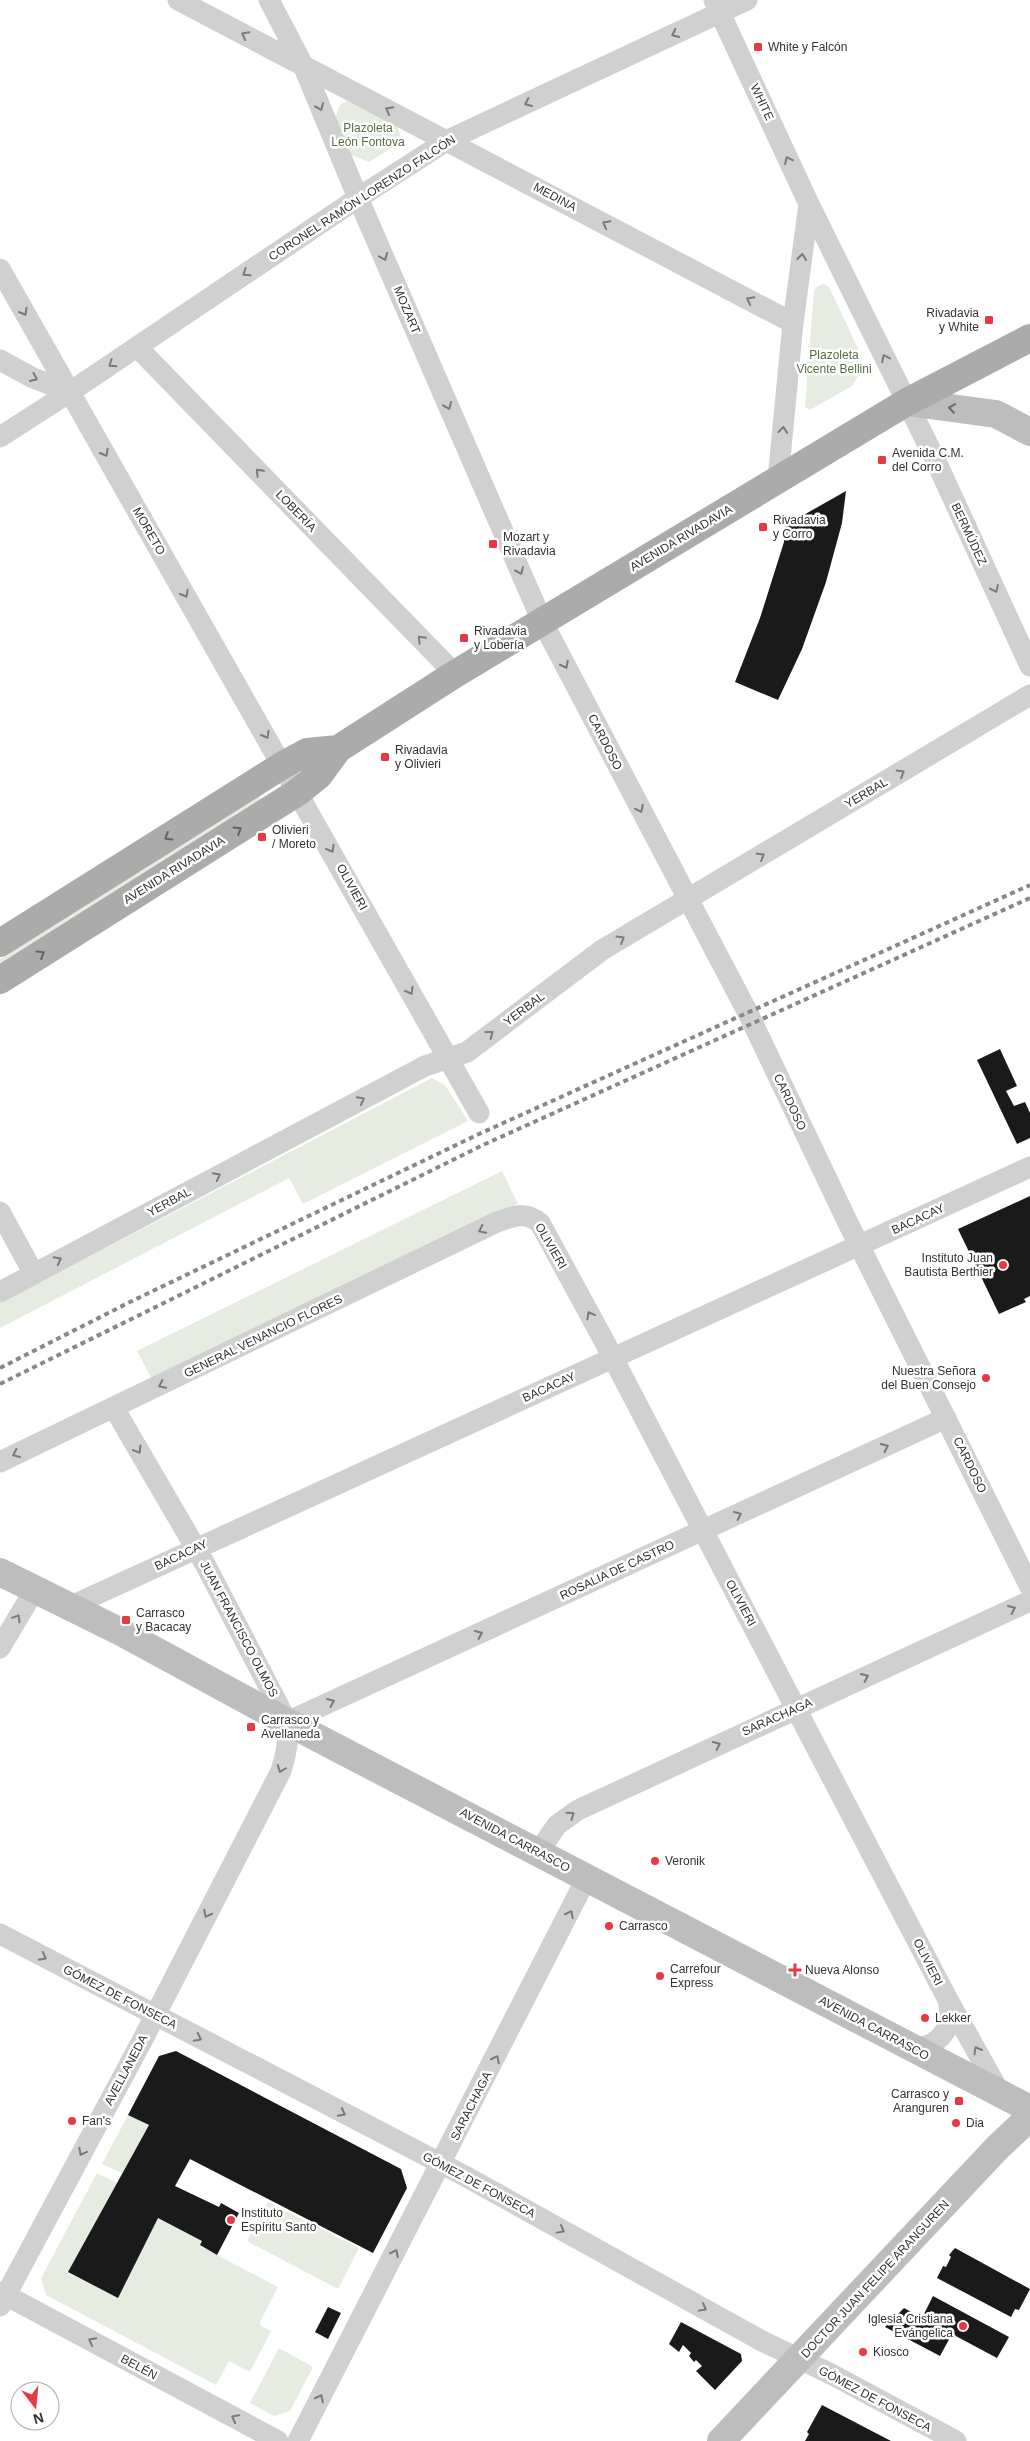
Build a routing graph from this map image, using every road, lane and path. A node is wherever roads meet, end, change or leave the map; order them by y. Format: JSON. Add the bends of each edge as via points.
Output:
{"nodes":[{"id":1,"x":178,"y":0,"type":"edge"},
{"id":2,"x":269,"y":0,"type":"edge"},
{"id":3,"x":747,"y":0,"type":"edge"},
{"id":4,"x":716,"y":6,"type":"edge"},
{"id":5,"x":303,"y":65,"type":"junction"},
{"id":6,"x":448,"y":140,"type":"junction"},
{"id":7,"x":358,"y":198,"type":"junction"},
{"id":8,"x":809,"y":204,"type":"junction"},
{"id":9,"x":0,"y":270,"type":"edge"},
{"id":10,"x":793,"y":323,"type":"junction"},
{"id":11,"x":1030,"y":338,"type":"edge"},
{"id":12,"x":137,"y":347,"type":"junction"},
{"id":13,"x":0,"y":360,"type":"edge"},
{"id":14,"x":70,"y":392,"type":"junction"},
{"id":15,"x":907,"y":402,"type":"junction"},
{"id":16,"x":1030,"y":432,"type":"edge"},
{"id":17,"x":0,"y":437,"type":"edge"},
{"id":18,"x":778,"y":479,"type":"junction"},
{"id":19,"x":542,"y":621,"type":"junction"},
{"id":20,"x":1030,"y":666,"type":"edge"},
{"id":21,"x":455,"y":674,"type":"junction"},
{"id":22,"x":1030,"y":695,"type":"edge"},
{"id":23,"x":338,"y":749,"type":"junction"},
{"id":24,"x":283,"y":765,"type":"junction"},
{"id":25,"x":298,"y":792,"type":"junction"},
{"id":26,"x":687,"y":900,"type":"junction"},
{"id":27,"x":0,"y":943,"type":"edge"},
{"id":28,"x":0,"y":980,"type":"edge"},
{"id":29,"x":448,"y":1058,"type":"junction"},
{"id":30,"x":479,"y":1113,"type":"dead end"},
{"id":31,"x":1030,"y":1168,"type":"edge"},
{"id":32,"x":0,"y":1212,"type":"edge"},
{"id":33,"x":527,"y":1216,"type":"joint"},
{"id":34,"x":859,"y":1247,"type":"junction"},
{"id":35,"x":34,"y":1274,"type":"junction"},
{"id":36,"x":0,"y":1292,"type":"edge"},
{"id":37,"x":613,"y":1358,"type":"junction"},
{"id":38,"x":114,"y":1408,"type":"junction"},
{"id":39,"x":946,"y":1418,"type":"junction"},
{"id":40,"x":0,"y":1462,"type":"edge"},
{"id":41,"x":702,"y":1531,"type":"junction"},
{"id":42,"x":195,"y":1548,"type":"junction"},
{"id":43,"x":0,"y":1572,"type":"edge"},
{"id":44,"x":1030,"y":1587,"type":"edge"},
{"id":45,"x":35,"y":1590,"type":"junction"},
{"id":46,"x":1030,"y":1601,"type":"edge"},
{"id":47,"x":69,"y":1607,"type":"junction"},
{"id":48,"x":0,"y":1648,"type":"edge"},
{"id":49,"x":796,"y":1709,"type":"junction"},
{"id":50,"x":287,"y":1722,"type":"junction"},
{"id":51,"x":539,"y":1851,"type":"junction"},
{"id":52,"x":587,"y":1877,"type":"junction"},
{"id":53,"x":0,"y":1934,"type":"edge"},
{"id":54,"x":947,"y":1998,"type":"junction"},
{"id":55,"x":154,"y":2016,"type":"junction"},
{"id":56,"x":910,"y":2047,"type":"junction"},
{"id":57,"x":1000,"y":2093,"type":"junction"},
{"id":58,"x":1030,"y":2109,"type":"edge"},
{"id":59,"x":1030,"y":2117,"type":"edge"},
{"id":60,"x":441,"y":2164,"type":"junction"},
{"id":61,"x":2,"y":2298,"type":"edge"},
{"id":62,"x":799,"y":2360,"type":"junction"},
{"id":63,"x":278,"y":2441,"type":"edge"},
{"id":64,"x":298,"y":2441,"type":"edge"},
{"id":65,"x":721,"y":2441,"type":"edge"},
{"id":66,"x":956,"y":2441,"type":"edge"}],
"edges":[{"from":5,"to":1,"type":"street","name":"MEDINA","one_way":true},
{"from":2,"to":5,"type":"street","name":"MOZART"},
{"from":3,"to":4,"type":"street","name":"CORONEL RAMÓN LORENZO FALCÓN"},
{"from":4,"to":6,"type":"street","name":"CORONEL RAMÓN LORENZO FALCÓN","one_way":true},
{"from":8,"to":4,"type":"street","name":"WHITE","one_way":true},
{"from":6,"to":5,"type":"street","name":"MEDINA","one_way":true},
{"from":5,"to":7,"type":"street","name":"MOZART","one_way":true},
{"from":6,"to":7,"type":"street","name":"CORONEL RAMÓN LORENZO FALCÓN"},
{"from":10,"to":6,"type":"street","name":"MEDINA","one_way":true},
{"from":7,"to":12,"type":"street","name":"CORONEL RAMÓN LORENZO FALCÓN","one_way":true},
{"from":7,"to":19,"type":"street","name":"MOZART","one_way":true},
{"from":10,"to":8,"type":"street","one_way":true},
{"from":15,"to":8,"type":"street","name":"WHITE","one_way":true},
{"from":9,"to":14,"type":"street","name":"MORETO","one_way":true},
{"from":18,"to":10,"type":"street","one_way":true},
{"from":11,"to":15,"type":"main road","name":"AVENIDA RIVADAVIA"},
{"from":12,"to":14,"type":"street","name":"CORONEL RAMÓN LORENZO FALCÓN","one_way":true},
{"from":21,"to":12,"type":"street","name":"LOBERÍA","one_way":true},
{"from":13,"to":14,"type":"street","one_way":true,"via":[[33,378]]},
{"from":14,"to":17,"type":"street","name":"CORONEL RAMÓN LORENZO FALCÓN"},
{"from":14,"to":24,"type":"street","name":"MORETO","one_way":true},
{"from":16,"to":15,"type":"main road","one_way":true,"via":[[996,414]]},
{"from":15,"to":18,"type":"main road","name":"AVENIDA RIVADAVIA"},
{"from":15,"to":20,"type":"street","name":"BERMÚDEZ","one_way":true},
{"from":18,"to":19,"type":"main road","name":"AVENIDA RIVADAVIA"},
{"from":19,"to":21,"type":"main road","name":"AVENIDA RIVADAVIA"},
{"from":19,"to":26,"type":"street","name":"CARDOSO","one_way":true},
{"from":21,"to":23,"type":"main road","name":"AVENIDA RIVADAVIA"},
{"from":26,"to":22,"type":"street","name":"YERBAL","one_way":true},
{"from":23,"to":24,"type":"main road","name":"AVENIDA RIVADAVIA","via":[[307,752]]},
{"from":23,"to":25,"type":"main road","name":"AVENIDA RIVADAVIA","via":[[319,775]]},
{"from":24,"to":25,"type":"street","name":"MORETO"},
{"from":24,"to":27,"type":"main road","name":"AVENIDA RIVADAVIA","one_way":true},
{"from":28,"to":25,"type":"main road","name":"AVENIDA RIVADAVIA","one_way":true},
{"from":25,"to":29,"type":"street","name":"OLIVIERI","one_way":true},
{"from":29,"to":26,"type":"street","name":"YERBAL","one_way":true,"via":[[467,1052],[602,950]]},
{"from":26,"to":34,"type":"street","name":"CARDOSO","via":[[748,1013]]},
{"from":29,"to":30,"type":"street","name":"OLIVIERI"},
{"from":35,"to":29,"type":"street","name":"YERBAL","one_way":true,"via":[[425,1066]]},
{"from":31,"to":34,"type":"street","name":"BACACAY"},
{"from":32,"to":35,"type":"street"},
{"from":37,"to":33,"type":"street","name":"OLIVIERI","one_way":true,"via":[[540,1223]]},
{"from":33,"to":38,"type":"street","name":"GENERAL VENANCIO FLORES","one_way":true,"via":[[519,1214],[498,1222]]},
{"from":34,"to":37,"type":"street","name":"BACACAY"},
{"from":34,"to":39,"type":"street","name":"CARDOSO"},
{"from":35,"to":36,"type":"street","name":"YERBAL"},
{"from":37,"to":41,"type":"street","name":"OLIVIERI"},
{"from":37,"to":42,"type":"street","name":"BACACAY"},
{"from":38,"to":40,"type":"street","name":"GENERAL VENANCIO FLORES","one_way":true},
{"from":38,"to":42,"type":"street","name":"JUAN FRANCISCO OLMOS","one_way":true},
{"from":41,"to":39,"type":"street","name":"ROSALIA DE CASTRO","one_way":true},
{"from":39,"to":44,"type":"street","name":"CARDOSO"},
{"from":41,"to":49,"type":"street","name":"OLIVIERI"},
{"from":50,"to":41,"type":"street","name":"ROSALIA DE CASTRO","one_way":true},
{"from":42,"to":47,"type":"street","name":"BACACAY"},
{"from":42,"to":50,"type":"street","name":"JUAN FRANCISCO OLMOS"},
{"from":43,"to":45,"type":"main road","name":"AVENIDA CARRASCO"},
{"from":45,"to":47,"type":"main road","name":"AVENIDA CARRASCO"},
{"from":48,"to":45,"type":"street","one_way":true},
{"from":49,"to":46,"type":"street","name":"SARACHAGA","one_way":true},
{"from":47,"to":50,"type":"main road","name":"AVENIDA CARRASCO","via":[[122,1632]]},
{"from":51,"to":49,"type":"street","name":"SARACHAGA","one_way":true,"via":[[557,1825],[578,1810]]},
{"from":49,"to":54,"type":"street","name":"OLIVIERI"},
{"from":50,"to":51,"type":"main road","name":"AVENIDA CARRASCO"},
{"from":50,"to":55,"type":"street","name":"AVELLANEDA","one_way":true,"via":[[289,1738],[281,1771]]},
{"from":51,"to":52,"type":"main road","name":"AVENIDA CARRASCO"},
{"from":52,"to":56,"type":"main road","name":"AVENIDA CARRASCO"},
{"from":60,"to":52,"type":"street","name":"SARACHAGA","one_way":true},
{"from":53,"to":55,"type":"street","name":"GÓMEZ DE FONSECA","one_way":true},
{"from":54,"to":56,"type":"street","name":"OLIVIERI","via":[[950,2023],[942,2038],[927,2046]]},
{"from":57,"to":54,"type":"street","name":"OLIVIERI","one_way":true},
{"from":55,"to":60,"type":"street","name":"GÓMEZ DE FONSECA","one_way":true},
{"from":55,"to":61,"type":"street","name":"AVELLANEDA","one_way":true},
{"from":56,"to":57,"type":"main road","name":"AVENIDA CARRASCO"},
{"from":57,"to":58,"type":"main road","name":"AVENIDA CARRASCO"},
{"from":59,"to":62,"type":"main road","name":"DOCTOR JUAN FELIPE ARANGUREN","via":[[998,2147]]},
{"from":60,"to":62,"type":"street","name":"GÓMEZ DE FONSECA","one_way":true},
{"from":64,"to":60,"type":"street","name":"SARACHAGA","one_way":true},
{"from":63,"to":61,"type":"street","name":"BELÉN","one_way":true},
{"from":62,"to":65,"type":"main road","name":"DOCTOR JUAN FELIPE ARANGUREN"},
{"from":62,"to":66,"type":"street","name":"GÓMEZ DE FONSECA"}]}
